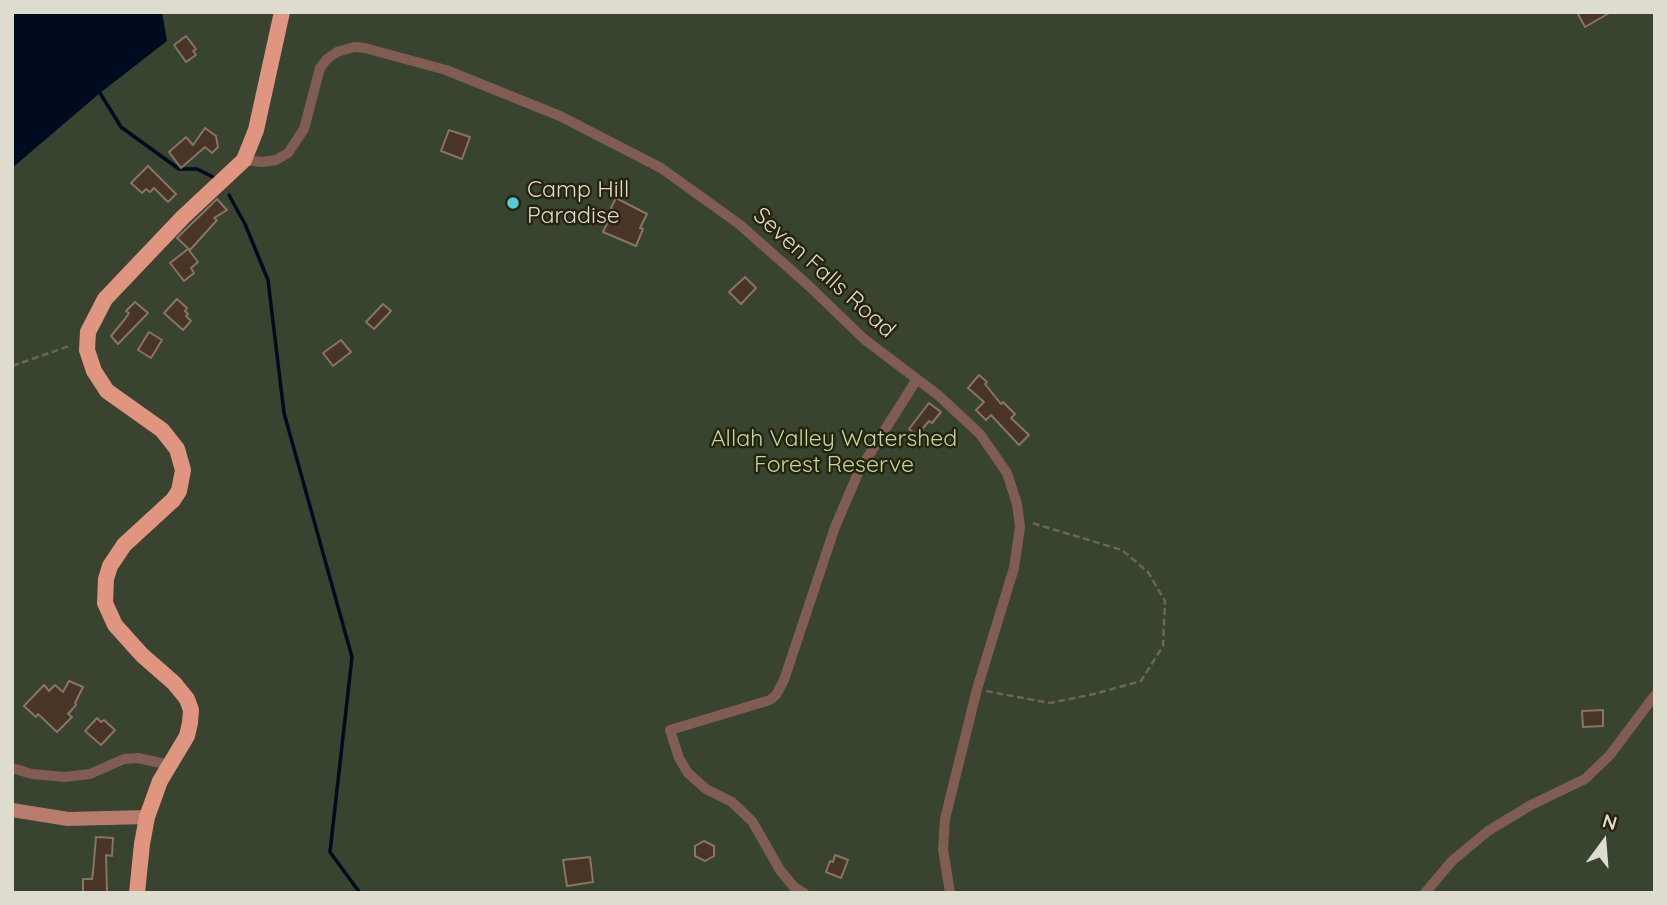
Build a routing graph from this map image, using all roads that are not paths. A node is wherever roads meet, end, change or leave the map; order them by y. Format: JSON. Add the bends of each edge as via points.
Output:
{"nodes":[{"id":1,"x":282,"y":12,"type":"edge"},
{"id":2,"x":244,"y":160,"type":"junction"},
{"id":3,"x":917,"y":379,"type":"junction"},
{"id":4,"x":1655,"y":695,"type":"edge"},
{"id":5,"x":170,"y":765,"type":"junction"},
{"id":6,"x":12,"y":768,"type":"edge"},
{"id":7,"x":12,"y":810,"type":"edge"},
{"id":8,"x":147,"y":817,"type":"junction"},
{"id":9,"x":137,"y":893,"type":"edge"},
{"id":10,"x":804,"y":893,"type":"edge"},
{"id":11,"x":950,"y":893,"type":"edge"},
{"id":12,"x":1425,"y":893,"type":"edge"}],
"edges":[{"from":1,"to":2,"type":"main road","via":[[257,130]]},
{"from":2,"to":3,"type":"street","name":"Seven Falls Road","via":[[276,160],[288,153],[304,129],[320,68],[337,52],[365,48],[446,69],[560,116],[661,168],[739,225],[864,339]]},
{"from":2,"to":5,"type":"main road","via":[[105,299],[88,339],[94,371],[107,391],[163,430],[182,460],[179,491],[124,544],[110,566],[105,591],[109,614],[122,635],[187,699],[191,710],[187,736]]},
{"from":3,"to":10,"type":"street","via":[[859,471],[776,695],[670,730],[688,773],[752,821],[780,870]]},
{"from":3,"to":11,"type":"street","name":"Seven Falls Road","via":[[980,434],[1007,473],[1020,527],[1014,568],[976,689],[945,818],[943,849]]},
{"from":4,"to":12,"type":"street","via":[[1610,755],[1585,779],[1488,831]]},
{"from":5,"to":6,"type":"street","via":[[124,759],[90,774],[65,776]]},
{"from":5,"to":8,"type":"main road"},
{"from":7,"to":8,"type":"street","via":[[68,819]]},
{"from":8,"to":9,"type":"main road"}]}
